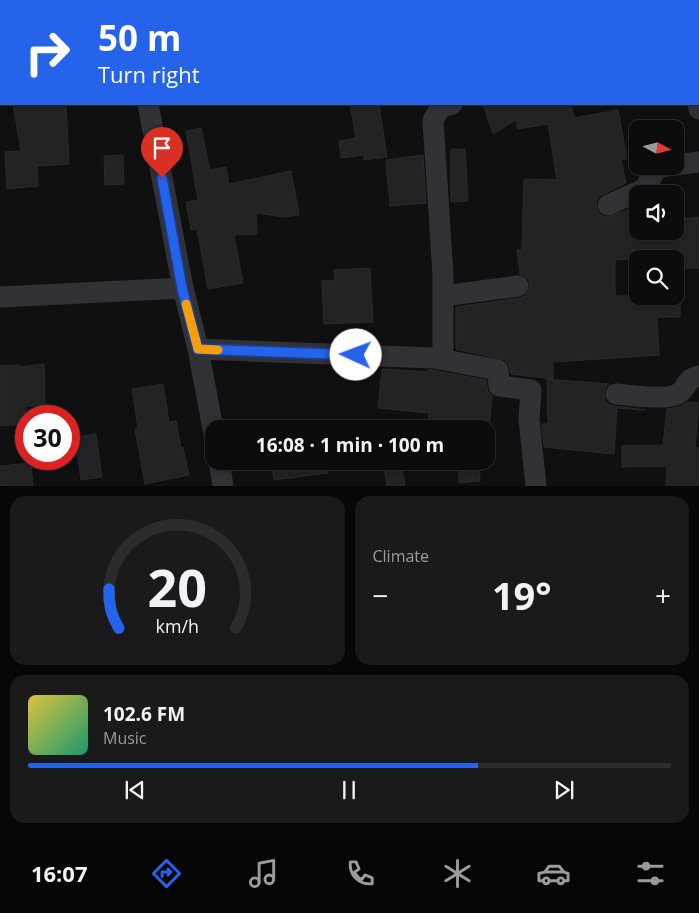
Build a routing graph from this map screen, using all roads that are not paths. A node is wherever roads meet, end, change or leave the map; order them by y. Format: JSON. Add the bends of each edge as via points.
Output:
{"nodes":[{"id":1,"x":148,"y":105,"type":"edge"},
{"id":2,"x":449,"y":105,"type":"edge"},
{"id":3,"x":699,"y":162,"type":"edge"},
{"id":4,"x":684,"y":164,"type":"edge"},
{"id":5,"x":653,"y":175,"type":"edge"},
{"id":6,"x":608,"y":205,"type":"dead end"},
{"id":7,"x":518,"y":286,"type":"dead end"},
{"id":8,"x":182,"y":288,"type":"junction"},
{"id":9,"x":443,"y":296,"type":"junction"},
{"id":10,"x":0,"y":298,"type":"edge"},
{"id":11,"x":198,"y":349,"type":"junction"},
{"id":12,"x":443,"y":359,"type":"junction"},
{"id":13,"x":699,"y":376,"type":"edge"},
{"id":14,"x":616,"y":394,"type":"dead end"},
{"id":15,"x":211,"y":420,"type":"edge"},
{"id":16,"x":220,"y":470,"type":"edge"},
{"id":17,"x":223,"y":486,"type":"edge"},
{"id":18,"x":536,"y":486,"type":"edge"}],
"edges":[{"from":1,"to":8,"type":"street"},
{"from":2,"to":9,"type":"street","via":[[440,108],[432,120]]},
{"from":3,"to":4,"type":"street"},
{"from":5,"to":6,"type":"street","via":[[644,189]]},
{"from":7,"to":9,"type":"street"},
{"from":8,"to":10,"type":"street"},
{"from":8,"to":11,"type":"street"},
{"from":9,"to":12,"type":"street"},
{"from":11,"to":12,"type":"street"},
{"from":11,"to":15,"type":"street"},
{"from":12,"to":18,"type":"street","via":[[498,370],[498,386],[530,390],[529,419]]},
{"from":13,"to":14,"type":"street","via":[[688,380],[679,394],[664,398]]},
{"from":16,"to":17,"type":"street"}]}
